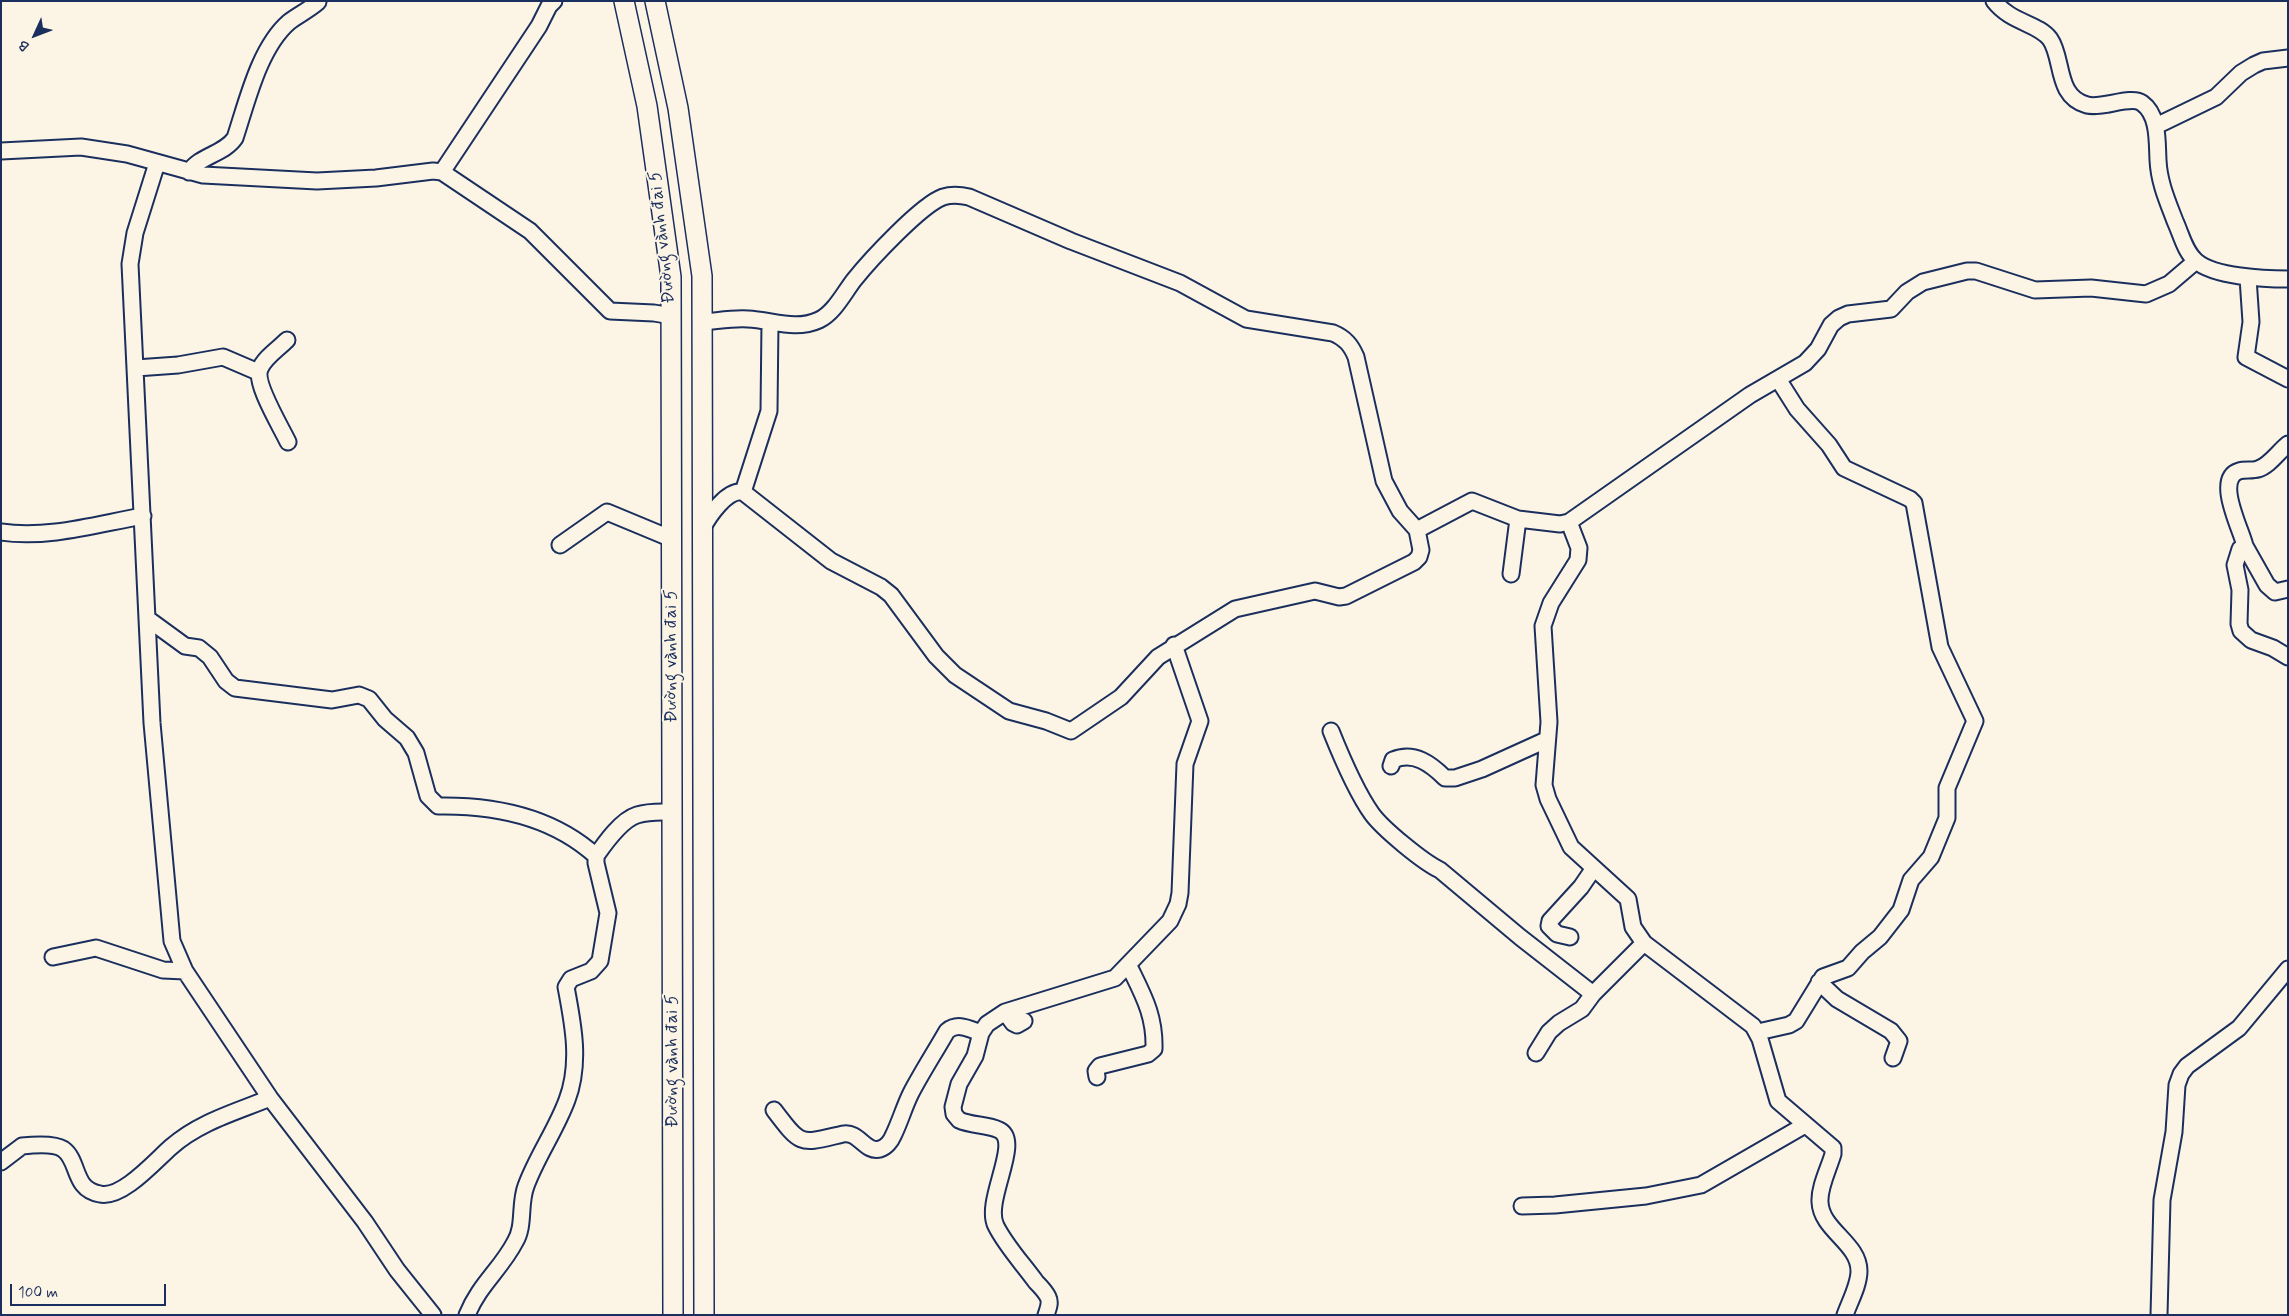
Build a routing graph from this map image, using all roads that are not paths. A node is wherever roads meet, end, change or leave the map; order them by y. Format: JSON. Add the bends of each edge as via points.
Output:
{"nodes":[{"id":1,"x":554,"y":1,"type":"edge"},
{"id":2,"x":624,"y":1,"type":"edge"},
{"id":3,"x":655,"y":1,"type":"edge"},
{"id":4,"x":1994,"y":1,"type":"edge"},
{"id":5,"x":318,"y":2,"type":"edge"},
{"id":6,"x":2288,"y":58,"type":"edge"},
{"id":7,"x":2156,"y":126,"type":"junction"},
{"id":8,"x":1,"y":151,"type":"edge"},
{"id":9,"x":157,"y":163,"type":"junction"},
{"id":10,"x":189,"y":172,"type":"junction"},
{"id":11,"x":442,"y":172,"type":"junction"},
{"id":12,"x":2196,"y":261,"type":"junction"},
{"id":13,"x":2248,"y":278,"type":"junction"},
{"id":14,"x":2288,"y":279,"type":"edge"},
{"id":15,"x":672,"y":316,"type":"junction"},
{"id":16,"x":702,"y":322,"type":"junction"},
{"id":17,"x":770,"y":322,"type":"junction"},
{"id":18,"x":287,"y":340,"type":"dead end"},
{"id":19,"x":136,"y":368,"type":"junction"},
{"id":20,"x":258,"y":372,"type":"junction"},
{"id":21,"x":1778,"y":379,"type":"junction"},
{"id":22,"x":2288,"y":379,"type":"edge"},
{"id":23,"x":288,"y":442,"type":"dead end"},
{"id":24,"x":2288,"y":444,"type":"edge"},
{"id":25,"x":743,"y":492,"type":"junction"},
{"id":26,"x":143,"y":516,"type":"junction"},
{"id":27,"x":1518,"y":519,"type":"junction"},
{"id":28,"x":1569,"y":522,"type":"junction"},
{"id":29,"x":702,"y":529,"type":"junction"},
{"id":30,"x":1417,"y":530,"type":"junction"},
{"id":31,"x":1,"y":532,"type":"edge"},
{"id":32,"x":672,"y":539,"type":"junction"},
{"id":33,"x":560,"y":545,"type":"dead end"},
{"id":34,"x":2246,"y":546,"type":"junction"},
{"id":35,"x":1511,"y":574,"type":"dead end"},
{"id":36,"x":2288,"y":589,"type":"edge"},
{"id":37,"x":148,"y":619,"type":"junction"},
{"id":38,"x":1174,"y":645,"type":"junction"},
{"id":39,"x":2288,"y":657,"type":"edge"},
{"id":40,"x":1331,"y":731,"type":"dead end"},
{"id":41,"x":1546,"y":740,"type":"junction"},
{"id":42,"x":1391,"y":766,"type":"dead end"},
{"id":43,"x":672,"y":812,"type":"junction"},
{"id":44,"x":596,"y":856,"type":"junction"},
{"id":45,"x":1594,"y":868,"type":"junction"},
{"id":46,"x":1570,"y":937,"type":"dead end"},
{"id":47,"x":1644,"y":943,"type":"junction"},
{"id":48,"x":52,"y":957,"type":"dead end"},
{"id":49,"x":1129,"y":966,"type":"junction"},
{"id":50,"x":2288,"y":969,"type":"edge"},
{"id":51,"x":185,"y":971,"type":"junction"},
{"id":52,"x":1819,"y":982,"type":"junction"},
{"id":53,"x":1593,"y":994,"type":"junction"},
{"id":54,"x":1005,"y":1012,"type":"junction"},
{"id":55,"x":1024,"y":1021,"type":"dead end"},
{"id":56,"x":1758,"y":1032,"type":"junction"},
{"id":57,"x":981,"y":1033,"type":"junction"},
{"id":58,"x":1536,"y":1053,"type":"dead end"},
{"id":59,"x":1893,"y":1058,"type":"dead end"},
{"id":60,"x":1097,"y":1077,"type":"dead end"},
{"id":61,"x":270,"y":1098,"type":"junction"},
{"id":62,"x":774,"y":1110,"type":"dead end"},
{"id":63,"x":1805,"y":1125,"type":"junction"},
{"id":64,"x":1,"y":1162,"type":"edge"},
{"id":65,"x":1522,"y":1206,"type":"dead end"},
{"id":66,"x":433,"y":1315,"type":"edge"},
{"id":67,"x":467,"y":1315,"type":"edge"},
{"id":68,"x":673,"y":1315,"type":"edge"},
{"id":69,"x":704,"y":1315,"type":"edge"},
{"id":70,"x":1046,"y":1315,"type":"edge"},
{"id":71,"x":1845,"y":1315,"type":"edge"},
{"id":72,"x":2159,"y":1315,"type":"edge"}],
"edges":[{"from":1,"to":11,"type":"street"},
{"from":2,"to":15,"type":"main road","name":"Đường vành đai 5","via":[[646,106],[671,277]]},
{"from":3,"to":16,"type":"main road","name":"Đường vành đai 5","via":[[678,108],[702,276]]},
{"from":4,"to":7,"type":"street","via":[[2005,14],[2049,37],[2062,79],[2076,99],[2086,105],[2097,106],[2134,100],[2142,102]]},
{"from":5,"to":10,"type":"street","via":[[285,27],[263,59],[235,138],[197,162]]},
{"from":6,"to":7,"type":"street","via":[[2263,61],[2241,73],[2221,94]]},
{"from":7,"to":12,"type":"street","via":[[2163,191],[2188,252]]},
{"from":8,"to":9,"type":"street","via":[[81,147],[127,154]]},
{"from":9,"to":10,"type":"street"},
{"from":9,"to":19,"type":"street","via":[[131,249]]},
{"from":10,"to":11,"type":"street","via":[[330,182]]},
{"from":11,"to":15,"type":"street","via":[[530,231],[610,311]]},
{"from":12,"to":13,"type":"street","via":[[2205,267]]},
{"from":12,"to":21,"type":"street","via":[[2169,284],[2146,294],[2091,288],[2035,290],[1976,271],[1923,282],[1890,309],[1839,318],[1812,357]]},
{"from":13,"to":14,"type":"street"},
{"from":13,"to":22,"type":"street","via":[[2251,322],[2246,356]]},
{"from":15,"to":32,"type":"main road","name":"Đường vành đai 5"},
{"from":16,"to":17,"type":"street","via":[[745,319]]},
{"from":16,"to":29,"type":"main road","name":"Đường vành đai 5"},
{"from":17,"to":25,"type":"street","via":[[769,411]]},
{"from":17,"to":30,"type":"street","via":[[796,326],[821,319],[921,211],[944,196],[969,197],[1180,283],[1246,319],[1342,337],[1356,357],[1384,481],[1400,511]]},
{"from":18,"to":20,"type":"street"},
{"from":19,"to":20,"type":"street","via":[[223,357]]},
{"from":19,"to":26,"type":"street"},
{"from":20,"to":23,"type":"street","via":[[262,389]]},
{"from":21,"to":28,"type":"street","via":[[1750,395]]},
{"from":21,"to":52,"type":"street","via":[[1797,409],[1829,445],[1844,468],[1914,503],[1940,648],[1975,721],[1947,788],[1947,818],[1931,857],[1911,880],[1901,910],[1880,937],[1848,968],[1826,975]]},
{"from":24,"to":34,"type":"street","via":[[2261,468],[2238,471],[2229,479],[2233,514]]},
{"from":25,"to":29,"type":"street","via":[[730,494]]},
{"from":25,"to":38,"type":"street","via":[[832,561],[891,595],[945,665],[1017,714],[1067,730],[1076,729],[1121,697],[1158,657]]},
{"from":26,"to":31,"type":"street","via":[[58,531]]},
{"from":26,"to":37,"type":"street"},
{"from":27,"to":28,"type":"street","via":[[1560,524]]},
{"from":27,"to":30,"type":"street","via":[[1472,501]]},
{"from":27,"to":35,"type":"street"},
{"from":28,"to":41,"type":"street","via":[[1578,548],[1578,560],[1551,603],[1544,626]]},
{"from":29,"to":69,"type":"main road","name":"Đường vành đai 5"},
{"from":30,"to":38,"type":"street","via":[[1421,550],[1419,557],[1346,596],[1315,591],[1244,606]]},
{"from":32,"to":33,"type":"street","via":[[607,512]]},
{"from":32,"to":43,"type":"main road","name":"Đường vành đai 5"},
{"from":34,"to":36,"type":"street","via":[[2267,585],[2275,592]]},
{"from":34,"to":39,"type":"street","via":[[2240,549],[2235,565],[2240,590],[2241,631],[2251,640]]},
{"from":37,"to":44,"type":"street","via":[[185,646],[199,648],[210,656],[226,681],[235,688],[332,700],[359,694],[369,699],[385,720],[407,738],[416,753],[428,796],[438,806],[497,809],[545,823],[580,842]]},
{"from":37,"to":51,"type":"street","via":[[152,723],[169,926]]},
{"from":38,"to":49,"type":"street","via":[[1200,722],[1184,764],[1180,893],[1170,922]]},
{"from":40,"to":53,"type":"street","via":[[1378,822]]},
{"from":41,"to":42,"type":"street","via":[[1455,778],[1445,778],[1431,765],[1414,757],[1398,758]]},
{"from":41,"to":45,"type":"street","via":[[1544,785],[1548,799],[1571,847]]},
{"from":43,"to":44,"type":"street","via":[[635,815]]},
{"from":43,"to":68,"type":"main road","name":"Đường vành đai 5"},
{"from":44,"to":67,"type":"street","via":[[608,913],[600,961],[591,971],[572,979],[566,987],[574,1029],[575,1056],[567,1099],[526,1185],[517,1240],[478,1291]]},
{"from":45,"to":46,"type":"street","via":[[1550,921],[1552,931]]},
{"from":45,"to":47,"type":"street","via":[[1628,899],[1633,927]]},
{"from":47,"to":53,"type":"street"},
{"from":47,"to":56,"type":"street","via":[[1747,1020]]},
{"from":48,"to":51,"type":"street","via":[[96,948],[163,970]]},
{"from":49,"to":54,"type":"street","via":[[1107,982]]},
{"from":49,"to":60,"type":"street","via":[[1151,1013],[1155,1030],[1154,1049],[1148,1054],[1100,1066],[1096,1071]]},
{"from":50,"to":72,"type":"street","via":[[2239,1028],[2180,1074],[2162,1206]]},
{"from":51,"to":61,"type":"street"},
{"from":52,"to":56,"type":"street","via":[[1796,1021]]},
{"from":52,"to":59,"type":"street","via":[[1837,999],[1890,1031],[1899,1041]]},
{"from":53,"to":58,"type":"street","via":[[1582,1010],[1549,1032]]},
{"from":54,"to":55,"type":"street","via":[[1017,1025]]},
{"from":54,"to":57,"type":"street","via":[[987,1024]]},
{"from":56,"to":63,"type":"street","via":[[1778,1102]]},
{"from":57,"to":62,"type":"street","via":[[959,1026],[947,1031],[910,1095],[893,1136],[881,1148],[868,1147],[847,1134],[810,1142],[800,1140]]},
{"from":57,"to":70,"type":"street","via":[[975,1056],[959,1084],[954,1114],[967,1124],[1005,1133],[1008,1151],[995,1194],[994,1222],[1048,1297]]},
{"from":61,"to":64,"type":"street","via":[[186,1134],[113,1194],[100,1195],[87,1190],[79,1181],[69,1156],[59,1147],[22,1146]]},
{"from":61,"to":66,"type":"street"},
{"from":63,"to":65,"type":"street","via":[[1701,1185],[1646,1196]]},
{"from":63,"to":71,"type":"street","via":[[1833,1148],[1820,1203],[1827,1222],[1858,1262],[1858,1281]]}]}
